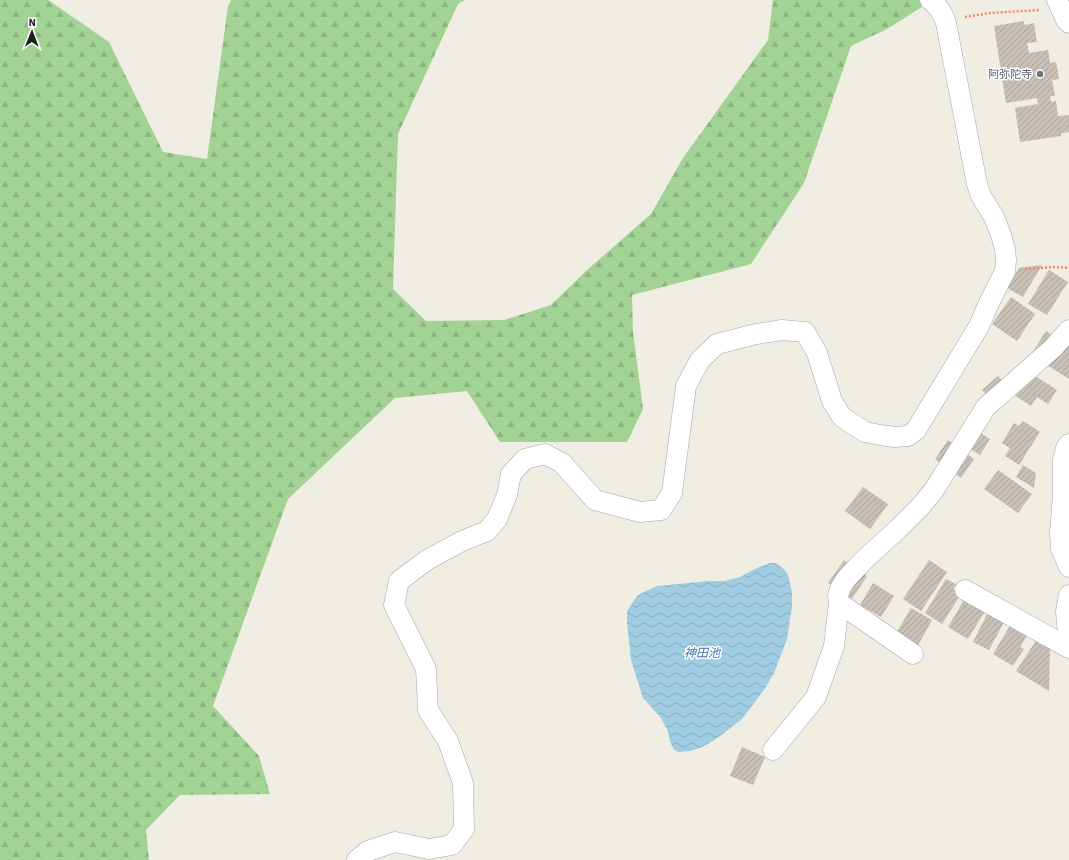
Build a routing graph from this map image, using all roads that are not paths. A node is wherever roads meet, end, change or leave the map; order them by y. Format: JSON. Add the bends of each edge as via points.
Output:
{"nodes":[{"id":1,"x":930,"y":0,"type":"edge"},
{"id":2,"x":1058,"y":3,"type":"edge"},
{"id":3,"x":1069,"y":23,"type":"edge"},
{"id":4,"x":1069,"y":330,"type":"edge"},
{"id":5,"x":1069,"y":444,"type":"edge"},
{"id":6,"x":1069,"y":567,"type":"edge"},
{"id":7,"x":965,"y":590,"type":"dead end"},
{"id":8,"x":1069,"y":595,"type":"edge"},
{"id":9,"x":839,"y":603,"type":"junction"},
{"id":10,"x":1069,"y":636,"type":"edge"},
{"id":11,"x":1069,"y":648,"type":"edge"},
{"id":12,"x":913,"y":654,"type":"dead end"},
{"id":13,"x":772,"y":750,"type":"dead end"},
{"id":14,"x":357,"y":860,"type":"edge"}],
"edges":[{"from":1,"to":14,"type":"street","via":[[937,5],[946,23],[977,184],[1001,234],[1006,260],[1005,270],[979,326],[916,430],[908,436],[895,437],[865,432],[842,417],[832,401],[818,353],[804,332],[782,330],[717,344],[700,360],[686,386],[672,493],[661,510],[640,512],[595,500],[562,464],[545,454],[525,459],[512,474],[497,519],[487,531],[427,560],[399,581],[394,605],[426,669],[428,710],[448,741],[463,783],[464,829],[452,845],[429,849],[396,842],[368,851]]},
{"from":2,"to":3,"type":"street"},
{"from":4,"to":9,"type":"street","via":[[1053,348],[986,408],[934,490],[898,530],[846,579],[839,591]]},
{"from":5,"to":6,"type":"street","via":[[1063,460],[1060,533],[1061,548]]},
{"from":7,"to":11,"type":"street"},
{"from":8,"to":10,"type":"street","via":[[1066,612]]},
{"from":9,"to":12,"type":"street"},
{"from":9,"to":13,"type":"street","via":[[834,646],[816,697]]}]}
